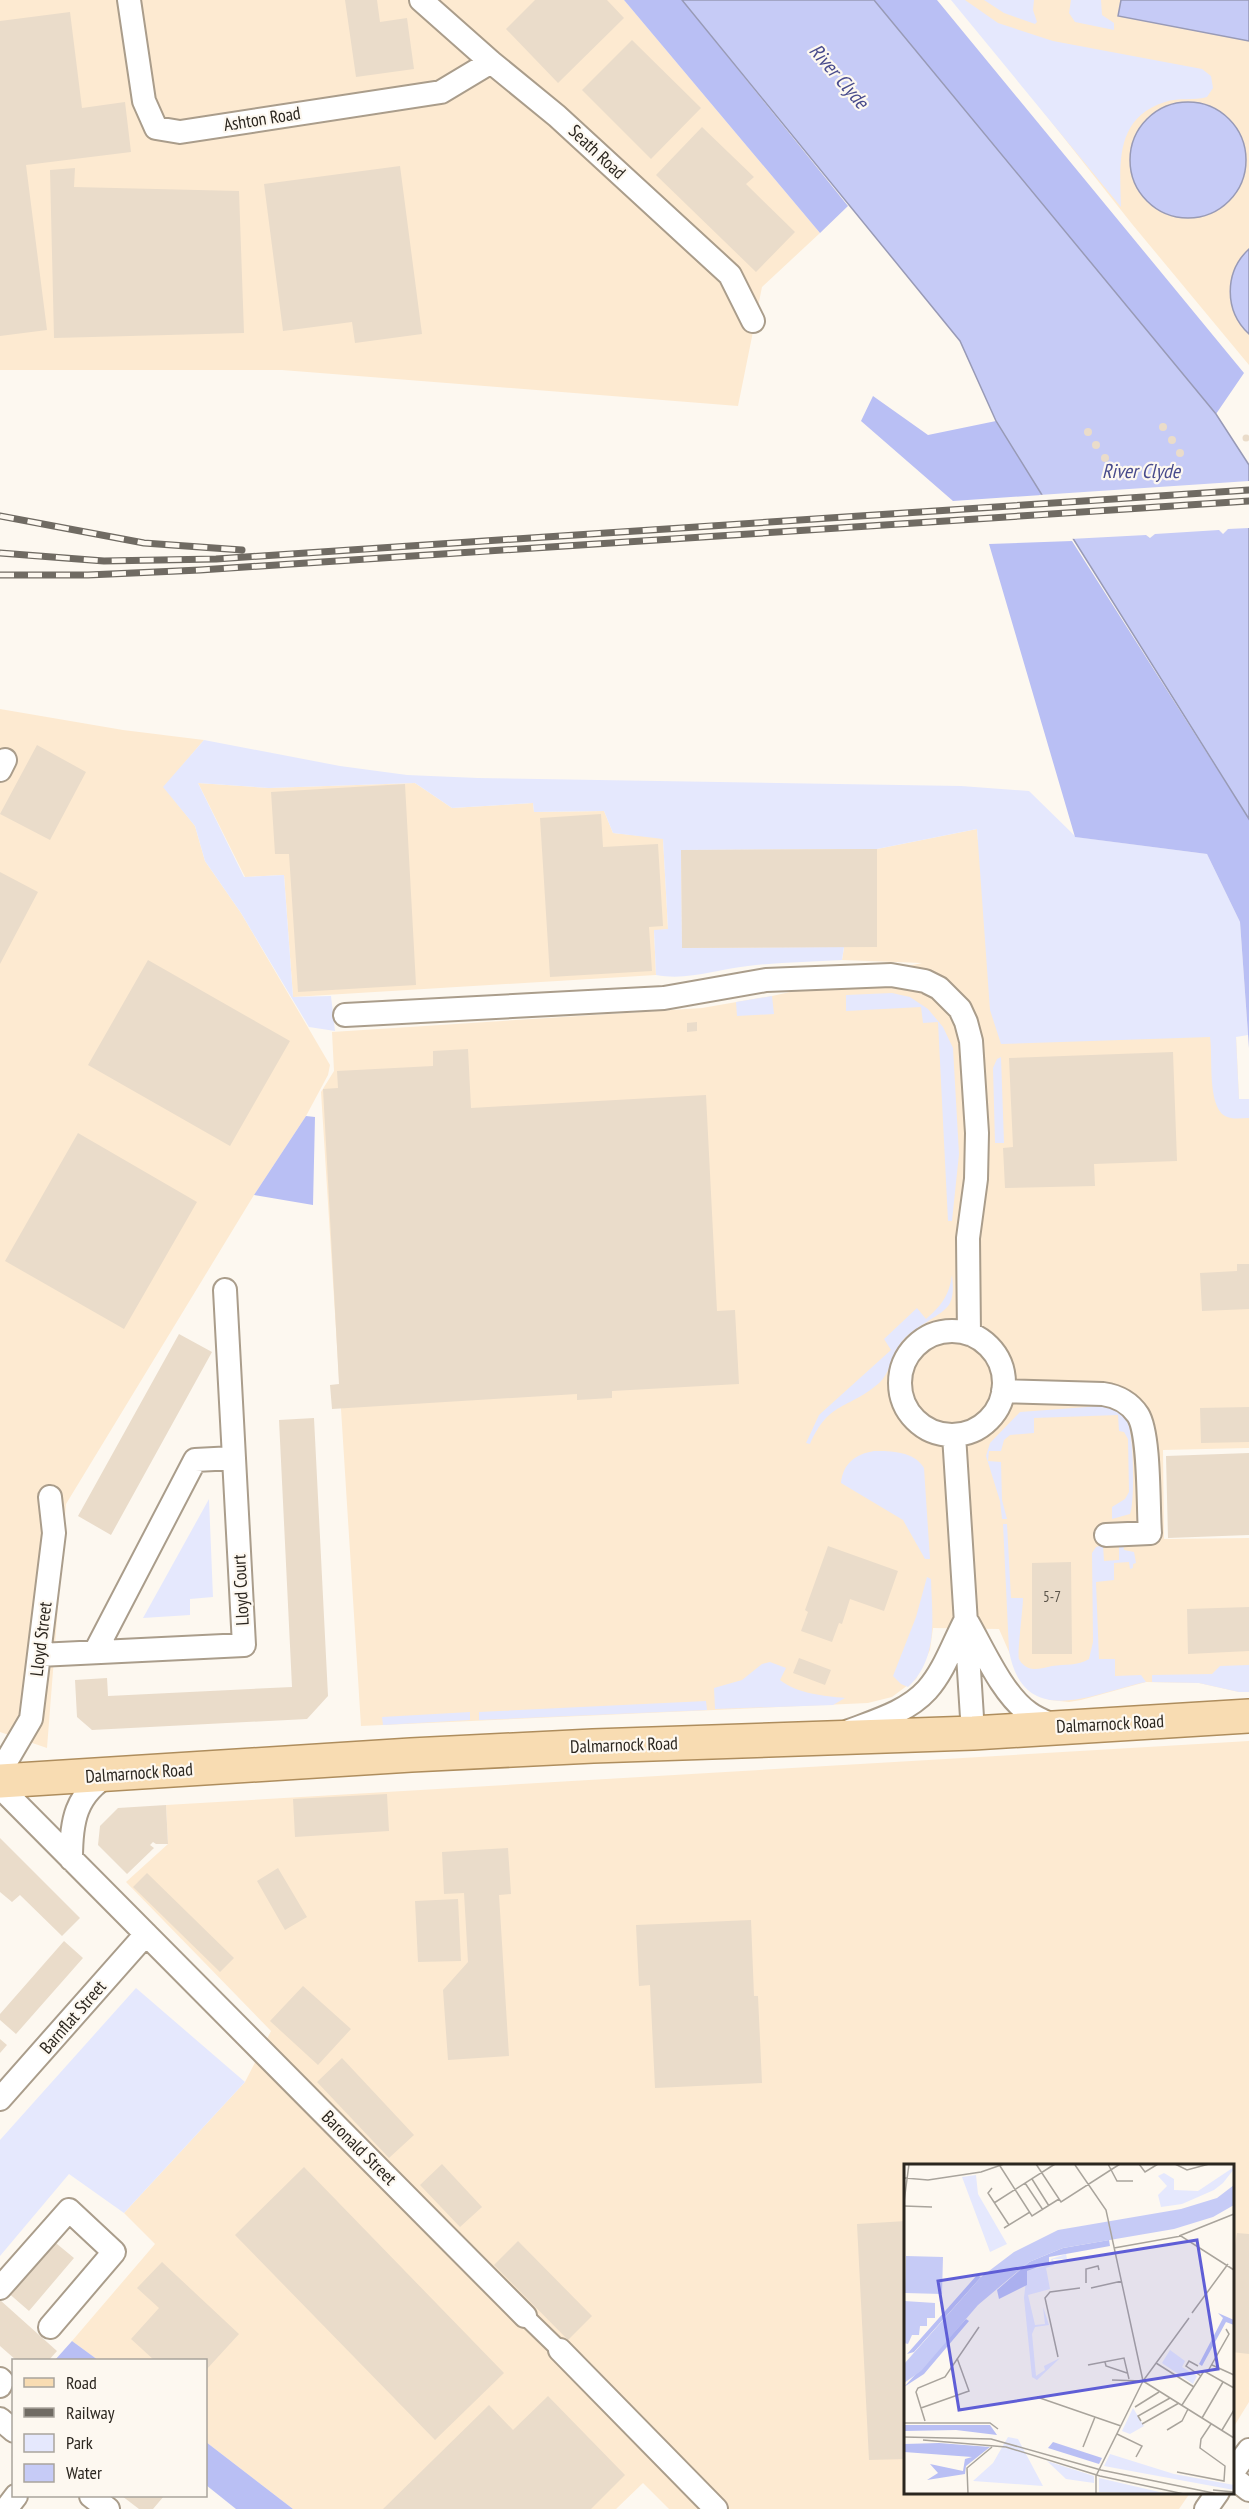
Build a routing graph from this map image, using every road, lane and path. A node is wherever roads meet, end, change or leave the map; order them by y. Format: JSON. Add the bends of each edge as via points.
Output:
{"nodes":[{"id":1,"x":129,"y":0,"type":"edge"},
{"id":2,"x":421,"y":0,"type":"edge"},
{"id":3,"x":491,"y":62,"type":"junction"},
{"id":4,"x":753,"y":321,"type":"dead end"},
{"id":5,"x":345,"y":1016,"type":"dead end"},
{"id":6,"x":225,"y":1290,"type":"dead end"},
{"id":7,"x":969,"y":1334,"type":"junction"},
{"id":8,"x":1003,"y":1391,"type":"junction"},
{"id":9,"x":954,"y":1435,"type":"junction"},
{"id":10,"x":234,"y":1458,"type":"junction"},
{"id":11,"x":50,"y":1497,"type":"dead end"},
{"id":12,"x":1106,"y":1535,"type":"dead end"},
{"id":13,"x":965,"y":1620,"type":"junction"},
{"id":14,"x":95,"y":1652,"type":"junction"},
{"id":15,"x":39,"y":1655,"type":"junction"},
{"id":16,"x":1249,"y":1716,"type":"edge"},
{"id":17,"x":1057,"y":1727,"type":"junction"},
{"id":18,"x":973,"y":1733,"type":"junction"},
{"id":19,"x":832,"y":1738,"type":"junction"},
{"id":20,"x":0,"y":1772,"type":"edge"},
{"id":21,"x":110,"y":1774,"type":"junction"},
{"id":22,"x":0,"y":1781,"type":"edge"},
{"id":23,"x":0,"y":1787,"type":"edge"},
{"id":24,"x":71,"y":1859,"type":"junction"},
{"id":25,"x":146,"y":1934,"type":"junction"},
{"id":26,"x":0,"y":2099,"type":"edge"},
{"id":27,"x":0,"y":2288,"type":"edge"},
{"id":28,"x":525,"y":2316,"type":"joint"},
{"id":29,"x":50,"y":2327,"type":"dead end"},
{"id":30,"x":560,"y":2350,"type":"joint"},
{"id":31,"x":0,"y":2420,"type":"edge"},
{"id":32,"x":12,"y":2429,"type":"edge"},
{"id":33,"x":1249,"y":2450,"type":"edge"},
{"id":34,"x":1234,"y":2473,"type":"edge"},
{"id":35,"x":1234,"y":2476,"type":"edge"},
{"id":36,"x":1249,"y":2490,"type":"edge"},
{"id":37,"x":1217,"y":2494,"type":"edge"},
{"id":38,"x":15,"y":2497,"type":"edge"},
{"id":39,"x":92,"y":2497,"type":"edge"},
{"id":40,"x":6,"y":2509,"type":"edge"},
{"id":41,"x":108,"y":2509,"type":"edge"},
{"id":42,"x":716,"y":2509,"type":"edge"},
{"id":43,"x":1206,"y":2509,"type":"edge"}],
"edges":[{"from":1,"to":3,"type":"street","name":"Ashton Road","via":[[144,100],[156,128],[180,132],[441,92]]},
{"from":2,"to":3,"type":"street","name":"Seath Road"},
{"from":3,"to":4,"type":"street","name":"Seath Road","via":[[557,116],[730,275]]},
{"from":5,"to":7,"type":"street","via":[[664,998],[766,980],[891,975],[932,984],[960,1009],[971,1041],[977,1133],[969,1238]]},
{"from":6,"to":10,"type":"street","name":"Lloyd Court"},
{"from":7,"to":8,"type":"street","via":[[996,1356]]},
{"from":7,"to":9,"type":"street","via":[[954,1331],[926,1338],[915,1346],[901,1371],[902,1400],[914,1419],[932,1431]]},
{"from":8,"to":9,"type":"street","via":[[986,1422]]},
{"from":8,"to":12,"type":"street","via":[[1103,1394],[1118,1398],[1137,1414],[1144,1431],[1150,1533]]},
{"from":9,"to":13,"type":"street"},
{"from":10,"to":14,"type":"street","via":[[195,1460]]},
{"from":10,"to":14,"type":"street","name":"Lloyd Court","via":[[244,1645]]},
{"from":11,"to":15,"type":"street","name":"Lloyd Street","via":[[54,1533]]},
{"from":13,"to":17,"type":"street","via":[[1018,1703]]},
{"from":13,"to":18,"type":"street"},
{"from":13,"to":19,"type":"street","via":[[938,1674],[918,1699]]},
{"from":14,"to":15,"type":"street","name":"Lloyd Court"},
{"from":15,"to":20,"type":"street","name":"Lloyd Street","via":[[31,1719]]},
{"from":16,"to":17,"type":"main road","name":"Dalmarnock Road"},
{"from":17,"to":18,"type":"main road","name":"Dalmarnock Road"},
{"from":18,"to":19,"type":"main road","name":"Dalmarnock Road"},
{"from":19,"to":21,"type":"main road","name":"Dalmarnock Road","via":[[593,1746]]},
{"from":21,"to":22,"type":"main road","name":"Dalmarnock Road"},
{"from":21,"to":24,"type":"street","via":[[89,1789],[78,1809]]},
{"from":23,"to":24,"type":"street","name":"Baronald Street"},
{"from":24,"to":25,"type":"street","name":"Baronald Street"},
{"from":25,"to":26,"type":"street","name":"Barnflat Street"},
{"from":25,"to":28,"type":"street","name":"Baronald Street"},
{"from":27,"to":29,"type":"street","via":[[69,2210],[114,2252]]},
{"from":28,"to":30,"type":"street","name":"Baronald Street"},
{"from":30,"to":42,"type":"street","name":"Baronald Street"},
{"from":31,"to":32,"type":"street"},
{"from":33,"to":34,"type":"street"},
{"from":35,"to":36,"type":"street"},
{"from":37,"to":43,"type":"street"},
{"from":38,"to":40,"type":"street"},
{"from":39,"to":41,"type":"street"}]}
